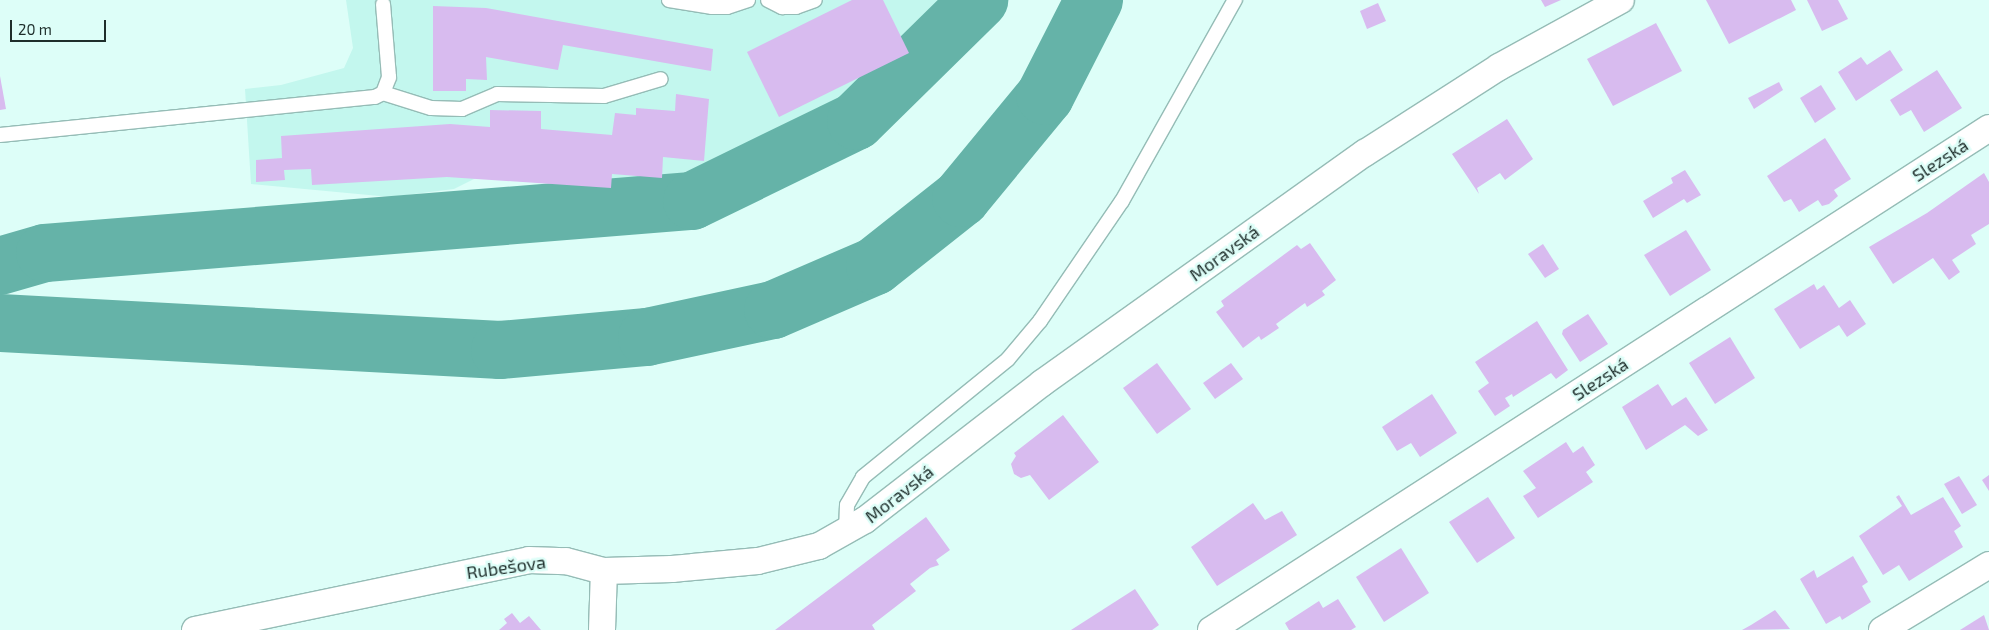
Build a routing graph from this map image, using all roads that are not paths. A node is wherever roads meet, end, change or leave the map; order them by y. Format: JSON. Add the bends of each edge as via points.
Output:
{"nodes":[{"id":1,"x":669,"y":0,"type":"edge"},
{"id":2,"x":748,"y":0,"type":"edge"},
{"id":3,"x":768,"y":0,"type":"edge"},
{"id":4,"x":815,"y":0,"type":"edge"},
{"id":5,"x":1235,"y":0,"type":"edge"},
{"id":6,"x":1621,"y":0,"type":"edge"},
{"id":7,"x":384,"y":4,"type":"dead end"},
{"id":8,"x":661,"y":79,"type":"dead end"},
{"id":9,"x":383,"y":93,"type":"junction"},
{"id":10,"x":1989,"y":128,"type":"edge"},
{"id":11,"x":0,"y":135,"type":"edge"},
{"id":12,"x":846,"y":533,"type":"junction"},
{"id":13,"x":1989,"y":565,"type":"edge"},
{"id":14,"x":604,"y":572,"type":"junction"},
{"id":15,"x":195,"y":630,"type":"edge"},
{"id":16,"x":602,"y":630,"type":"edge"},
{"id":17,"x":1211,"y":630,"type":"edge"},
{"id":18,"x":1882,"y":630,"type":"edge"}],
"edges":[{"from":1,"to":2,"type":"lane","via":[[727,7]]},
{"from":3,"to":4,"type":"lane","via":[[782,7],[796,7]]},
{"from":5,"to":12,"type":"lane","via":[[1122,201],[1040,321],[1008,359],[863,477],[847,505]]},
{"from":6,"to":12,"type":"street","name":"Moravská","via":[[1507,63],[1365,153],[1042,383]]},
{"from":7,"to":9,"type":"lane","via":[[389,77]]},
{"from":8,"to":9,"type":"lane","via":[[604,96],[497,94],[462,109],[431,108]]},
{"from":9,"to":11,"type":"lane","via":[[367,99]]},
{"from":10,"to":17,"type":"street","name":"Slezská"},
{"from":12,"to":14,"type":"street","name":"Rubešova","via":[[819,546],[758,561]]},
{"from":13,"to":18,"type":"street"},
{"from":14,"to":15,"type":"street","name":"Rubešova","via":[[566,561],[529,560]]},
{"from":14,"to":16,"type":"street"}]}
